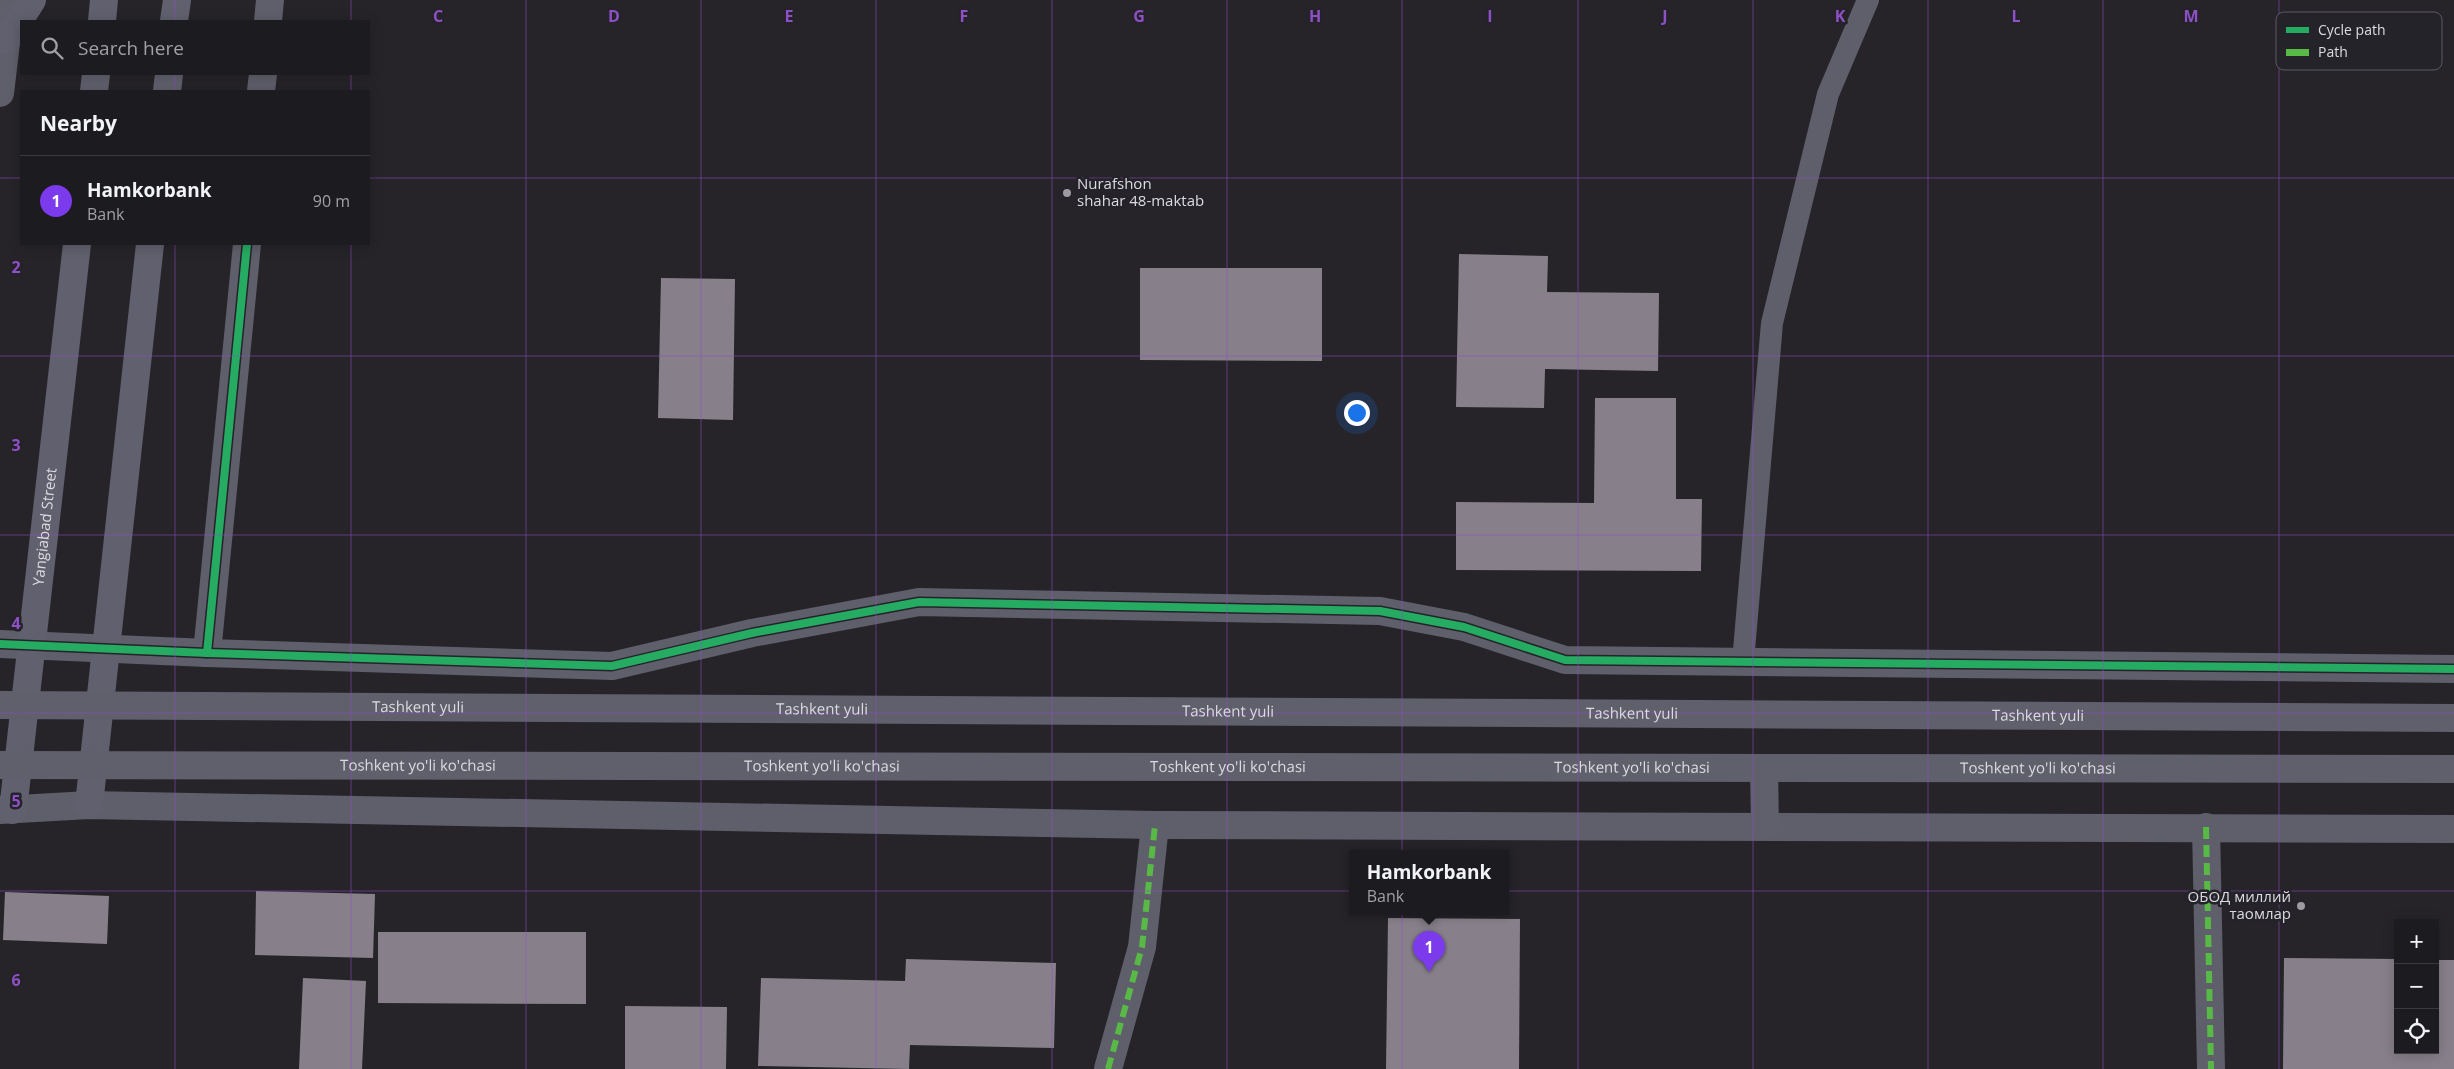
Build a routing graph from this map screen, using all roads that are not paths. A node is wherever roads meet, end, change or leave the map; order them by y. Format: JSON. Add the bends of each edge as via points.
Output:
{"nodes":[{"id":1,"x":11,"y":0,"type":"edge"},
{"id":2,"x":32,"y":0,"type":"edge"},
{"id":3,"x":104,"y":0,"type":"edge"},
{"id":4,"x":177,"y":0,"type":"edge"},
{"id":5,"x":270,"y":0,"type":"edge"},
{"id":6,"x":1868,"y":0,"type":"edge"},
{"id":7,"x":102,"y":20,"type":"edge"},
{"id":8,"x":174,"y":20,"type":"edge"},
{"id":9,"x":268,"y":20,"type":"edge"},
{"id":10,"x":6,"y":41,"type":"junction"},
{"id":11,"x":96,"y":75,"type":"edge"},
{"id":12,"x":169,"y":75,"type":"edge"},
{"id":13,"x":263,"y":75,"type":"edge"},
{"id":14,"x":94,"y":90,"type":"edge"},
{"id":15,"x":167,"y":90,"type":"edge"},
{"id":16,"x":261,"y":90,"type":"edge"},
{"id":17,"x":0,"y":93,"type":"edge"},
{"id":18,"x":77,"y":245,"type":"edge"},
{"id":19,"x":150,"y":245,"type":"edge"},
{"id":20,"x":246,"y":245,"type":"edge"},
{"id":21,"x":0,"y":644,"type":"edge"},
{"id":22,"x":31,"y":645,"type":"junction"},
{"id":23,"x":106,"y":649,"type":"junction"},
{"id":24,"x":207,"y":653,"type":"junction"},
{"id":25,"x":1743,"y":662,"type":"junction"},
{"id":26,"x":2454,"y":669,"type":"edge"},
{"id":27,"x":12,"y":705,"type":"edge"},
{"id":28,"x":100,"y":706,"type":"junction"},
{"id":29,"x":2454,"y":718,"type":"edge"},
{"id":30,"x":9,"y":765,"type":"edge"},
{"id":31,"x":93,"y":765,"type":"junction"},
{"id":32,"x":1764,"y":769,"type":"junction"},
{"id":33,"x":2454,"y":769,"type":"edge"},
{"id":34,"x":89,"y":805,"type":"junction"},
{"id":35,"x":6,"y":810,"type":"edge"},
{"id":36,"x":1155,"y":825,"type":"junction"},
{"id":37,"x":1765,"y":826,"type":"junction"},
{"id":38,"x":2206,"y":827,"type":"junction"},
{"id":39,"x":2454,"y":829,"type":"edge"},
{"id":40,"x":1108,"y":1069,"type":"edge"},
{"id":41,"x":2211,"y":1069,"type":"edge"}],
"edges":[{"from":1,"to":10,"type":"street"},
{"from":2,"to":10,"type":"main road"},
{"from":3,"to":7,"type":"main road"},
{"from":4,"to":8,"type":"main road"},
{"from":5,"to":9,"type":"street"},
{"from":6,"to":25,"type":"lane","via":[[1828,94],[1772,323]]},
{"from":10,"to":17,"type":"street"},
{"from":11,"to":14,"type":"main road"},
{"from":12,"to":15,"type":"main road"},
{"from":13,"to":16,"type":"street"},
{"from":18,"to":22,"type":"main road","name":"Yangiabad Street"},
{"from":19,"to":23,"type":"main road"},
{"from":20,"to":24,"type":"street"},
{"from":21,"to":22,"type":"street"},
{"from":22,"to":23,"type":"street"},
{"from":22,"to":27,"type":"main road","name":"Yangiabad Street"},
{"from":23,"to":24,"type":"street"},
{"from":23,"to":28,"type":"main road"},
{"from":24,"to":25,"type":"street","via":[[612,666],[752,633],[919,602],[1380,610],[1464,627],[1565,660]]},
{"from":25,"to":26,"type":"street"},
{"from":27,"to":28,"type":"main road","name":"Tashkent yuli"},
{"from":27,"to":30,"type":"main road","name":"Yangiabad Street"},
{"from":28,"to":29,"type":"main road","name":"Tashkent yuli"},
{"from":28,"to":31,"type":"main road"},
{"from":30,"to":31,"type":"main road","name":"Toshkent yo'li ko'chasi"},
{"from":30,"to":35,"type":"main road","name":"Yangiabad Street"},
{"from":31,"to":32,"type":"main road","name":"Toshkent yo'li ko'chasi"},
{"from":31,"to":34,"type":"main road"},
{"from":32,"to":33,"type":"main road","name":"Toshkent yo'li ko'chasi"},
{"from":32,"to":37,"type":"main road"},
{"from":34,"to":35,"type":"street"},
{"from":34,"to":36,"type":"street"},
{"from":36,"to":37,"type":"street"},
{"from":36,"to":40,"type":"street","via":[[1142,947]]},
{"from":37,"to":38,"type":"street"},
{"from":38,"to":39,"type":"street"},
{"from":38,"to":41,"type":"street"}]}
